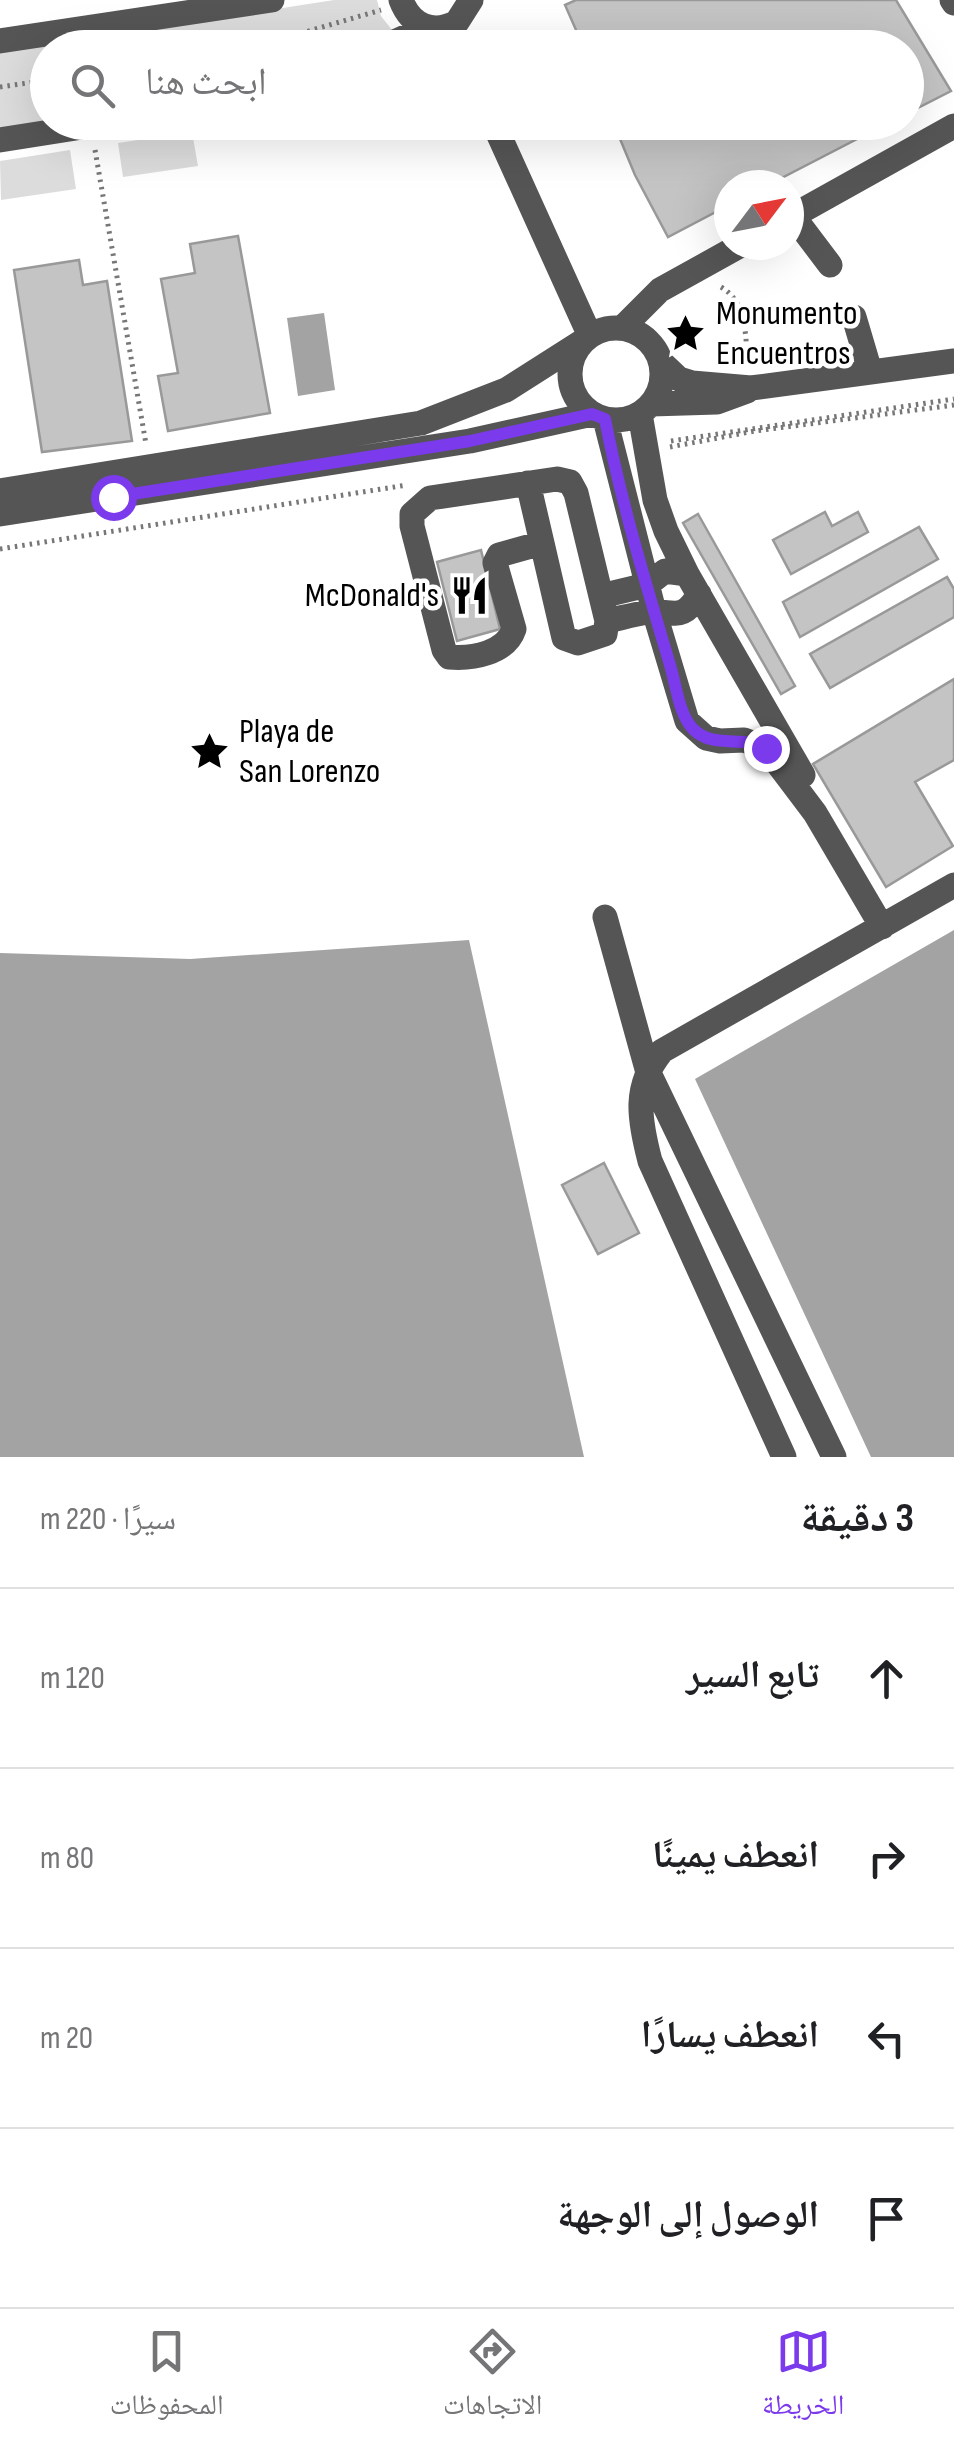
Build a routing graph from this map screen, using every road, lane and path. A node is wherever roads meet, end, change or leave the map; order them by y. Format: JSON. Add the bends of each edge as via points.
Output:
{"nodes":[{"id":1,"x":272,"y":0,"type":"edge"},
{"id":2,"x":402,"y":2,"type":"edge"},
{"id":3,"x":474,"y":2,"type":"edge"},
{"id":4,"x":73,"y":30,"type":"edge"},
{"id":5,"x":309,"y":30,"type":"edge"},
{"id":6,"x":435,"y":30,"type":"edge"},
{"id":7,"x":449,"y":30,"type":"edge"},
{"id":8,"x":30,"y":36,"type":"edge"},
{"id":9,"x":0,"y":41,"type":"edge"},
{"id":10,"x":30,"y":83,"type":"edge"},
{"id":11,"x":0,"y":87,"type":"edge"},
{"id":12,"x":954,"y":126,"type":"edge"},
{"id":13,"x":30,"y":136,"type":"edge"},
{"id":14,"x":0,"y":140,"type":"edge"},
{"id":15,"x":105,"y":140,"type":"edge"},
{"id":16,"x":500,"y":140,"type":"edge"},
{"id":17,"x":804,"y":210,"type":"edge"},
{"id":18,"x":804,"y":233,"type":"edge"},
{"id":19,"x":714,"y":260,"type":"edge"},
{"id":20,"x":830,"y":265,"type":"dead end"},
{"id":21,"x":716,"y":286,"type":"dead end"},
{"id":22,"x":854,"y":316,"type":"dead end"},
{"id":23,"x":622,"y":328,"type":"junction"},
{"id":24,"x":586,"y":338,"type":"junction"},
{"id":25,"x":954,"y":360,"type":"edge"},
{"id":26,"x":660,"y":361,"type":"junction"},
{"id":27,"x":870,"y":371,"type":"junction"},
{"id":28,"x":751,"y":388,"type":"junction"},
{"id":29,"x":646,"y":409,"type":"junction"},
{"id":30,"x":598,"y":416,"type":"junction"},
{"id":31,"x":755,"y":431,"type":"dead end"},
{"id":32,"x":147,"y":452,"type":"dead end"},
{"id":33,"x":528,"y":482,"type":"junction"},
{"id":34,"x":0,"y":491,"type":"edge"},
{"id":35,"x":0,"y":514,"type":"edge"},
{"id":36,"x":542,"y":544,"type":"junction"},
{"id":37,"x":693,"y":584,"type":"junction"},
{"id":38,"x":647,"y":585,"type":"junction"},
{"id":39,"x":604,"y":608,"type":"junction"},
{"id":40,"x":654,"y":611,"type":"junction"},
{"id":41,"x":816,"y":813,"type":"junction"},
{"id":42,"x":954,"y":885,"type":"edge"},
{"id":43,"x":605,"y":916,"type":"dead end"},
{"id":44,"x":882,"y":927,"type":"junction"},
{"id":45,"x":647,"y":1069,"type":"junction"},
{"id":46,"x":784,"y":1457,"type":"edge"},
{"id":47,"x":834,"y":1457,"type":"edge"}],
"edges":[{"from":1,"to":4,"type":"street"},
{"from":2,"to":5,"type":"path"},
{"from":2,"to":6,"type":"street","via":[[416,22]]},
{"from":3,"to":7,"type":"street"},
{"from":8,"to":9,"type":"street"},
{"from":10,"to":11,"type":"path"},
{"from":12,"to":17,"type":"street"},
{"from":13,"to":14,"type":"street"},
{"from":15,"to":32,"type":"path"},
{"from":16,"to":24,"type":"street"},
{"from":18,"to":20,"type":"street"},
{"from":19,"to":23,"type":"street","via":[[660,290]]},
{"from":21,"to":28,"type":"path","via":[[726,288],[742,311]]},
{"from":22,"to":27,"type":"street"},
{"from":23,"to":24,"type":"street"},
{"from":23,"to":26,"type":"street","via":[[646,339]]},
{"from":24,"to":30,"type":"street","via":[[575,352],[570,379],[581,405]]},
{"from":24,"to":34,"type":"street","via":[[506,390],[421,423]]},
{"from":25,"to":27,"type":"street"},
{"from":26,"to":28,"type":"street","via":[[692,384]]},
{"from":26,"to":29,"type":"street","via":[[662,376]]},
{"from":27,"to":28,"type":"street"},
{"from":28,"to":29,"type":"street","via":[[730,400]]},
{"from":28,"to":31,"type":"path"},
{"from":29,"to":30,"type":"street","via":[[629,419]]},
{"from":29,"to":37,"type":"street","via":[[655,500]]},
{"from":30,"to":35,"type":"street"},
{"from":30,"to":38,"type":"street"},
{"from":33,"to":36,"type":"street"},
{"from":33,"to":36,"type":"street","via":[[430,498],[412,514],[449,657],[504,647],[511,639],[514,628],[495,562],[499,555]]},
{"from":33,"to":39,"type":"street","via":[[570,482]]},
{"from":36,"to":39,"type":"street","via":[[564,638],[600,638],[608,629]]},
{"from":37,"to":38,"type":"street","via":[[665,572]]},
{"from":37,"to":40,"type":"street","via":[[692,606],[681,614]]},
{"from":37,"to":41,"type":"street","via":[[799,767]]},
{"from":38,"to":39,"type":"street"},
{"from":38,"to":40,"type":"street"},
{"from":39,"to":40,"type":"street"},
{"from":40,"to":41,"type":"street","via":[[693,729],[720,742],[744,740],[766,748]]},
{"from":41,"to":44,"type":"street"},
{"from":42,"to":44,"type":"street"},
{"from":43,"to":45,"type":"street"},
{"from":44,"to":45,"type":"street","via":[[662,1050]]},
{"from":45,"to":46,"type":"street","via":[[642,1130],[650,1161]]},
{"from":45,"to":47,"type":"street"}]}
